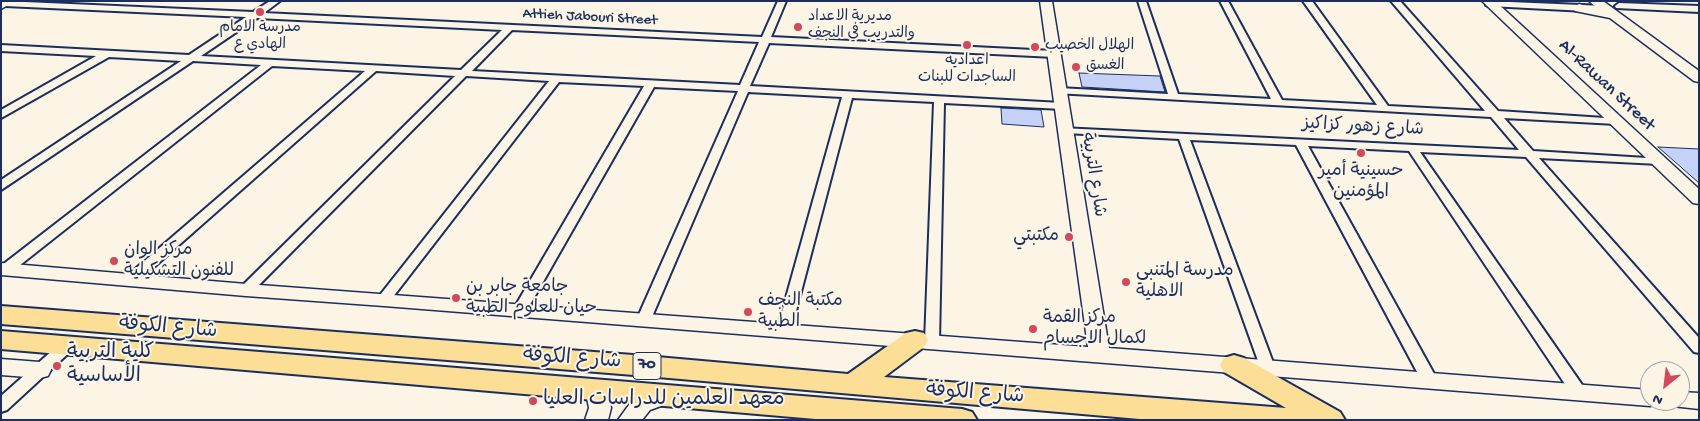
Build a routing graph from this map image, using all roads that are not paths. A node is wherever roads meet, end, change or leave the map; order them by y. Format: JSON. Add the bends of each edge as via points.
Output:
{"nodes":[{"id":1,"x":276,"y":1,"type":"edge"},
{"id":2,"x":782,"y":1,"type":"edge"},
{"id":3,"x":1046,"y":1,"type":"edge"},
{"id":4,"x":1142,"y":1,"type":"edge"},
{"id":5,"x":1224,"y":1,"type":"edge"},
{"id":6,"x":1307,"y":1,"type":"edge"},
{"id":7,"x":1395,"y":1,"type":"edge"},
{"id":8,"x":1521,"y":1,"type":"edge"},
{"id":9,"x":1488,"y":2,"type":"edge"},
{"id":10,"x":5,"y":3,"type":"edge"},
{"id":11,"x":1577,"y":4,"type":"edge"},
{"id":12,"x":1611,"y":7,"type":"edge"},
{"id":13,"x":1699,"y":9,"type":"edge"},
{"id":14,"x":1699,"y":13,"type":"edge"},
{"id":15,"x":254,"y":16,"type":"junction"},
{"id":16,"x":509,"y":28,"type":"junction"},
{"id":17,"x":766,"y":40,"type":"junction"},
{"id":18,"x":1,"y":48,"type":"edge"},
{"id":19,"x":18,"y":48,"type":"junction"},
{"id":20,"x":108,"y":54,"type":"junction"},
{"id":21,"x":1054,"y":54,"type":"junction"},
{"id":22,"x":1,"y":58,"type":"edge"},
{"id":23,"x":192,"y":58,"type":"junction"},
{"id":24,"x":271,"y":62,"type":"junction"},
{"id":25,"x":1699,"y":65,"type":"edge"},
{"id":26,"x":374,"y":68,"type":"junction"},
{"id":27,"x":465,"y":73,"type":"junction"},
{"id":28,"x":556,"y":78,"type":"junction"},
{"id":29,"x":1699,"y":78,"type":"edge"},
{"id":30,"x":651,"y":83,"type":"junction"},
{"id":31,"x":745,"y":88,"type":"junction"},
{"id":32,"x":848,"y":94,"type":"junction"},
{"id":33,"x":1174,"y":97,"type":"junction"},
{"id":34,"x":1061,"y":98,"type":"junction"},
{"id":35,"x":939,"y":99,"type":"junction"},
{"id":36,"x":1278,"y":103,"type":"junction"},
{"id":37,"x":1385,"y":108,"type":"junction"},
{"id":38,"x":1495,"y":114,"type":"junction"},
{"id":39,"x":1,"y":115,"type":"edge"},
{"id":40,"x":1616,"y":121,"type":"junction"},
{"id":41,"x":1065,"y":130,"type":"junction"},
{"id":42,"x":1183,"y":136,"type":"junction"},
{"id":43,"x":1300,"y":142,"type":"junction"},
{"id":44,"x":1412,"y":148,"type":"junction"},
{"id":45,"x":1529,"y":155,"type":"junction"},
{"id":46,"x":1659,"y":161,"type":"junction"},
{"id":47,"x":1,"y":186,"type":"edge"},
{"id":48,"x":1699,"y":198,"type":"edge"},
{"id":49,"x":3,"y":269,"type":"edge"},
{"id":50,"x":132,"y":280,"type":"junction"},
{"id":51,"x":246,"y":290,"type":"junction"},
{"id":52,"x":384,"y":299,"type":"junction"},
{"id":53,"x":520,"y":310,"type":"junction"},
{"id":54,"x":1,"y":315,"type":"edge"},
{"id":55,"x":644,"y":319,"type":"junction"},
{"id":56,"x":784,"y":330,"type":"junction"},
{"id":57,"x":1,"y":340,"type":"edge"},
{"id":58,"x":924,"y":341,"type":"junction"},
{"id":59,"x":67,"y":346,"type":"junction"},
{"id":60,"x":1699,"y":348,"type":"edge"},
{"id":61,"x":1100,"y":355,"type":"junction"},
{"id":62,"x":1234,"y":365,"type":"junction"},
{"id":63,"x":1,"y":367,"type":"edge"},
{"id":64,"x":1267,"y":368,"type":"junction"},
{"id":65,"x":40,"y":370,"type":"junction"},
{"id":66,"x":589,"y":380,"type":"junction"},
{"id":67,"x":1430,"y":380,"type":"junction"},
{"id":68,"x":853,"y":386,"type":"junction"},
{"id":69,"x":1579,"y":392,"type":"junction"},
{"id":70,"x":667,"y":395,"type":"junction"},
{"id":71,"x":1640,"y":397,"type":"edge"},
{"id":72,"x":1,"y":406,"type":"edge"},
{"id":73,"x":596,"y":420,"type":"edge"},
{"id":74,"x":629,"y":420,"type":"edge"},
{"id":75,"x":962,"y":420,"type":"edge"},
{"id":76,"x":1292,"y":420,"type":"edge"},
{"id":77,"x":1330,"y":420,"type":"edge"}],
"edges":[{"from":1,"to":15,"type":"street"},
{"from":2,"to":17,"type":"street"},
{"from":3,"to":21,"type":"street","name":"شارع التربية"},
{"from":4,"to":33,"type":"street"},
{"from":5,"to":36,"type":"street"},
{"from":6,"to":37,"type":"street"},
{"from":7,"to":38,"type":"street"},
{"from":8,"to":11,"type":"street"},
{"from":9,"to":11,"type":"street"},
{"from":9,"to":40,"type":"street","name":"Al-Rawan Street"},
{"from":10,"to":15,"type":"street","name":"Attieh Jabouri Street"},
{"from":11,"to":12,"type":"street"},
{"from":11,"to":12,"type":"street"},
{"from":12,"to":13,"type":"street"},
{"from":12,"to":14,"type":"street"},
{"from":12,"to":25,"type":"street"},
{"from":12,"to":29,"type":"street"},
{"from":15,"to":16,"type":"street","name":"Attieh Jabouri Street"},
{"from":15,"to":23,"type":"street"},
{"from":16,"to":17,"type":"street","name":"Attieh Jabouri Street"},
{"from":16,"to":27,"type":"street"},
{"from":17,"to":21,"type":"street","name":"Attieh Jabouri Street"},
{"from":17,"to":31,"type":"street"},
{"from":18,"to":19,"type":"street"},
{"from":19,"to":20,"type":"street"},
{"from":19,"to":22,"type":"street"},
{"from":20,"to":23,"type":"street"},
{"from":20,"to":39,"type":"street"},
{"from":21,"to":34,"type":"street","name":"شارع التربية"},
{"from":23,"to":24,"type":"street"},
{"from":23,"to":47,"type":"street"},
{"from":24,"to":26,"type":"street"},
{"from":24,"to":49,"type":"street"},
{"from":26,"to":27,"type":"street"},
{"from":26,"to":50,"type":"street"},
{"from":27,"to":28,"type":"street"},
{"from":27,"to":51,"type":"street"},
{"from":28,"to":30,"type":"street"},
{"from":28,"to":52,"type":"street"},
{"from":30,"to":31,"type":"street"},
{"from":30,"to":53,"type":"street"},
{"from":31,"to":32,"type":"street"},
{"from":31,"to":55,"type":"street"},
{"from":32,"to":35,"type":"street"},
{"from":32,"to":56,"type":"street"},
{"from":33,"to":34,"type":"street"},
{"from":33,"to":36,"type":"street"},
{"from":34,"to":35,"type":"street"},
{"from":34,"to":41,"type":"street","name":"شارع التربية"},
{"from":35,"to":58,"type":"street"},
{"from":36,"to":37,"type":"street"},
{"from":37,"to":38,"type":"street"},
{"from":38,"to":40,"type":"street"},
{"from":38,"to":45,"type":"street"},
{"from":40,"to":46,"type":"street","name":"Al-Rawan Street"},
{"from":41,"to":42,"type":"street","name":"شارع زهور كزاكيز"},
{"from":41,"to":61,"type":"street","name":"شارع التربية"},
{"from":42,"to":43,"type":"street","name":"شارع زهور كزاكيز"},
{"from":42,"to":64,"type":"street"},
{"from":43,"to":44,"type":"street","name":"شارع زهور كزاكيز"},
{"from":43,"to":67,"type":"street"},
{"from":44,"to":45,"type":"street","name":"شارع زهور كزاكيز"},
{"from":44,"to":69,"type":"street"},
{"from":45,"to":46,"type":"street","name":"شارع زهور كزاكيز"},
{"from":45,"to":60,"type":"street"},
{"from":46,"to":48,"type":"street","name":"Al-Rawan Street"},
{"from":49,"to":50,"type":"street"},
{"from":50,"to":51,"type":"street"},
{"from":51,"to":52,"type":"street"},
{"from":52,"to":53,"type":"street"},
{"from":53,"to":55,"type":"street"},
{"from":54,"to":66,"type":"highway","name":"شارع الكوفة","number":"70"},
{"from":55,"to":56,"type":"street"},
{"from":56,"to":58,"type":"street"},
{"from":57,"to":59,"type":"highway","name":"شارع الكوفة","number":"70"},
{"from":58,"to":61,"type":"street"},
{"from":58,"to":68,"type":"highway"},
{"from":59,"to":65,"type":"street"},
{"from":59,"to":66,"type":"highway","name":"شارع الكوفة","number":"70"},
{"from":61,"to":62,"type":"street"},
{"from":62,"to":64,"type":"street"},
{"from":62,"to":77,"type":"highway"},
{"from":63,"to":65,"type":"street"},
{"from":64,"to":67,"type":"street"},
{"from":65,"to":72,"type":"street"},
{"from":66,"to":68,"type":"highway","name":"شارع الكوفة","number":"70"},
{"from":66,"to":70,"type":"highway","name":"شارع الكوفة","number":"70"},
{"from":66,"to":73,"type":"street","via":[[600,408]]},
{"from":67,"to":69,"type":"street"},
{"from":68,"to":76,"type":"highway","name":"شارع الكوفة","number":"70"},
{"from":69,"to":71,"type":"street"},
{"from":70,"to":74,"type":"street","via":[[642,404]]},
{"from":70,"to":75,"type":"highway","name":"شارع الكوفة","number":"70"}]}
